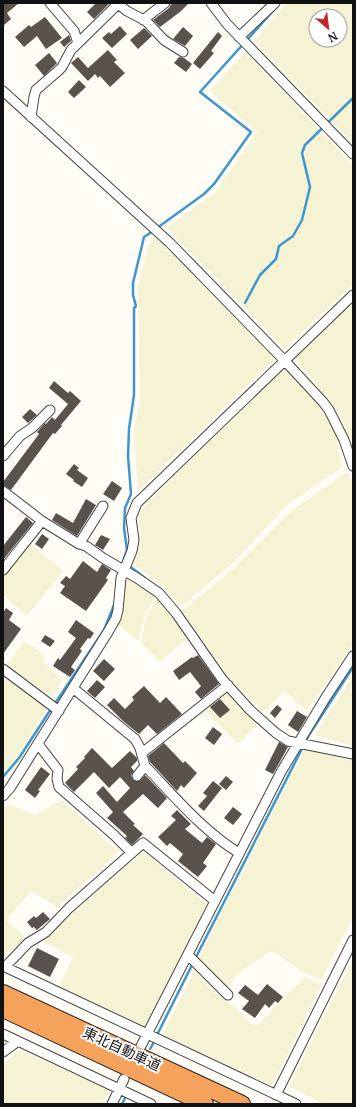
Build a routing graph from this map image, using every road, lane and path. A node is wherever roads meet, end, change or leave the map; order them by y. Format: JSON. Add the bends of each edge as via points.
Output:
{"nodes":[{"id":1,"x":50,"y":3,"type":"edge"},
{"id":2,"x":118,"y":3,"type":"edge"},
{"id":3,"x":165,"y":3,"type":"edge"},
{"id":4,"x":211,"y":3,"type":"edge"},
{"id":5,"x":275,"y":3,"type":"edge"},
{"id":6,"x":143,"y":20,"type":"junction"},
{"id":7,"x":240,"y":37,"type":"junction"},
{"id":8,"x":78,"y":44,"type":"junction"},
{"id":9,"x":183,"y":52,"type":"dead end"},
{"id":10,"x":3,"y":91,"type":"edge"},
{"id":11,"x":31,"y":117,"type":"junction"},
{"id":12,"x":353,"y":154,"type":"edge"},
{"id":13,"x":353,"y":295,"type":"edge"},
{"id":14,"x":285,"y":361,"type":"junction"},
{"id":15,"x":50,"y":410,"type":"dead end"},
{"id":16,"x":3,"y":456,"type":"edge"},
{"id":17,"x":353,"y":466,"type":"edge"},
{"id":18,"x":3,"y":491,"type":"edge"},
{"id":19,"x":103,"y":506,"type":"dead end"},
{"id":20,"x":42,"y":521,"type":"junction"},
{"id":21,"x":79,"y":544,"type":"junction"},
{"id":22,"x":3,"y":570,"type":"edge"},
{"id":23,"x":124,"y":570,"type":"junction"},
{"id":24,"x":353,"y":656,"type":"edge"},
{"id":25,"x":3,"y":669,"type":"edge"},
{"id":26,"x":228,"y":685,"type":"junction"},
{"id":27,"x":73,"y":688,"type":"junction"},
{"id":28,"x":59,"y":711,"type":"junction"},
{"id":29,"x":298,"y":743,"type":"junction"},
{"id":30,"x":38,"y":744,"type":"junction"},
{"id":31,"x":142,"y":753,"type":"junction"},
{"id":32,"x":353,"y":754,"type":"edge"},
{"id":33,"x":145,"y":766,"type":"junction"},
{"id":34,"x":137,"y":776,"type":"dead end"},
{"id":35,"x":3,"y":796,"type":"edge"},
{"id":36,"x":132,"y":853,"type":"junction"},
{"id":37,"x":239,"y":853,"type":"junction"},
{"id":38,"x":215,"y":901,"type":"junction"},
{"id":39,"x":353,"y":940,"type":"edge"},
{"id":40,"x":188,"y":955,"type":"junction"},
{"id":41,"x":4,"y":966,"type":"edge"},
{"id":42,"x":3,"y":993,"type":"edge"},
{"id":43,"x":228,"y":995,"type":"dead end"},
{"id":44,"x":3,"y":1009,"type":"edge"},
{"id":45,"x":3,"y":1034,"type":"edge"},
{"id":46,"x":147,"y":1035,"type":"junction"},
{"id":47,"x":18,"y":1040,"type":"junction"},
{"id":48,"x":142,"y":1046,"type":"dead end"},
{"id":49,"x":3,"y":1052,"type":"edge"},
{"id":50,"x":124,"y":1079,"type":"dead end"},
{"id":51,"x":119,"y":1089,"type":"junction"},
{"id":52,"x":276,"y":1094,"type":"junction"},
{"id":53,"x":112,"y":1104,"type":"edge"},
{"id":54,"x":151,"y":1104,"type":"edge"},
{"id":55,"x":205,"y":1104,"type":"edge"},
{"id":56,"x":242,"y":1104,"type":"edge"},
{"id":57,"x":296,"y":1104,"type":"edge"}],
"edges":[{"from":1,"to":8,"type":"street","via":[[74,31]]},
{"from":2,"to":6,"type":"street"},
{"from":2,"to":8,"type":"street"},
{"from":3,"to":6,"type":"street"},
{"from":4,"to":7,"type":"street"},
{"from":5,"to":7,"type":"street"},
{"from":6,"to":9,"type":"street","via":[[164,40]]},
{"from":7,"to":12,"type":"street"},
{"from":8,"to":11,"type":"street","via":[[67,56],[62,67],[36,90]]},
{"from":10,"to":11,"type":"street"},
{"from":11,"to":14,"type":"street","via":[[170,243]]},
{"from":13,"to":14,"type":"street"},
{"from":14,"to":17,"type":"street","via":[[329,410]]},
{"from":14,"to":23,"type":"street","via":[[137,503],[131,518],[134,540],[132,551]]},
{"from":15,"to":16,"type":"street","via":[[20,436]]},
{"from":18,"to":20,"type":"street"},
{"from":19,"to":21,"type":"street"},
{"from":20,"to":21,"type":"street"},
{"from":20,"to":22,"type":"street"},
{"from":21,"to":23,"type":"street"},
{"from":23,"to":26,"type":"street","via":[[159,593]]},
{"from":23,"to":27,"type":"street","via":[[116,618]]},
{"from":24,"to":29,"type":"street"},
{"from":25,"to":28,"type":"street"},
{"from":26,"to":29,"type":"street","via":[[250,710],[276,733],[288,741]]},
{"from":26,"to":31,"type":"street"},
{"from":27,"to":28,"type":"street"},
{"from":27,"to":31,"type":"street","via":[[136,739]]},
{"from":28,"to":30,"type":"street"},
{"from":29,"to":32,"type":"street"},
{"from":29,"to":37,"type":"street"},
{"from":30,"to":35,"type":"street"},
{"from":30,"to":36,"type":"street","via":[[58,770],[59,787]]},
{"from":31,"to":33,"type":"street"},
{"from":33,"to":34,"type":"street"},
{"from":33,"to":37,"type":"street","via":[[198,822]]},
{"from":36,"to":38,"type":"street","via":[[143,843]]},
{"from":36,"to":41,"type":"street","via":[[69,908],[46,932],[28,943]]},
{"from":37,"to":38,"type":"street"},
{"from":38,"to":40,"type":"street"},
{"from":39,"to":52,"type":"street"},
{"from":40,"to":43,"type":"street"},
{"from":40,"to":46,"type":"street"},
{"from":41,"to":46,"type":"street"},
{"from":42,"to":56,"type":"highway","name":"東北自動車道"},
{"from":44,"to":55,"type":"highway","name":"東北自動車道"},
{"from":45,"to":47,"type":"street"},
{"from":46,"to":48,"type":"street"},
{"from":46,"to":52,"type":"street"},
{"from":47,"to":49,"type":"street"},
{"from":47,"to":51,"type":"street"},
{"from":50,"to":51,"type":"street"},
{"from":51,"to":53,"type":"street"},
{"from":51,"to":54,"type":"street"},
{"from":52,"to":57,"type":"street"}]}
